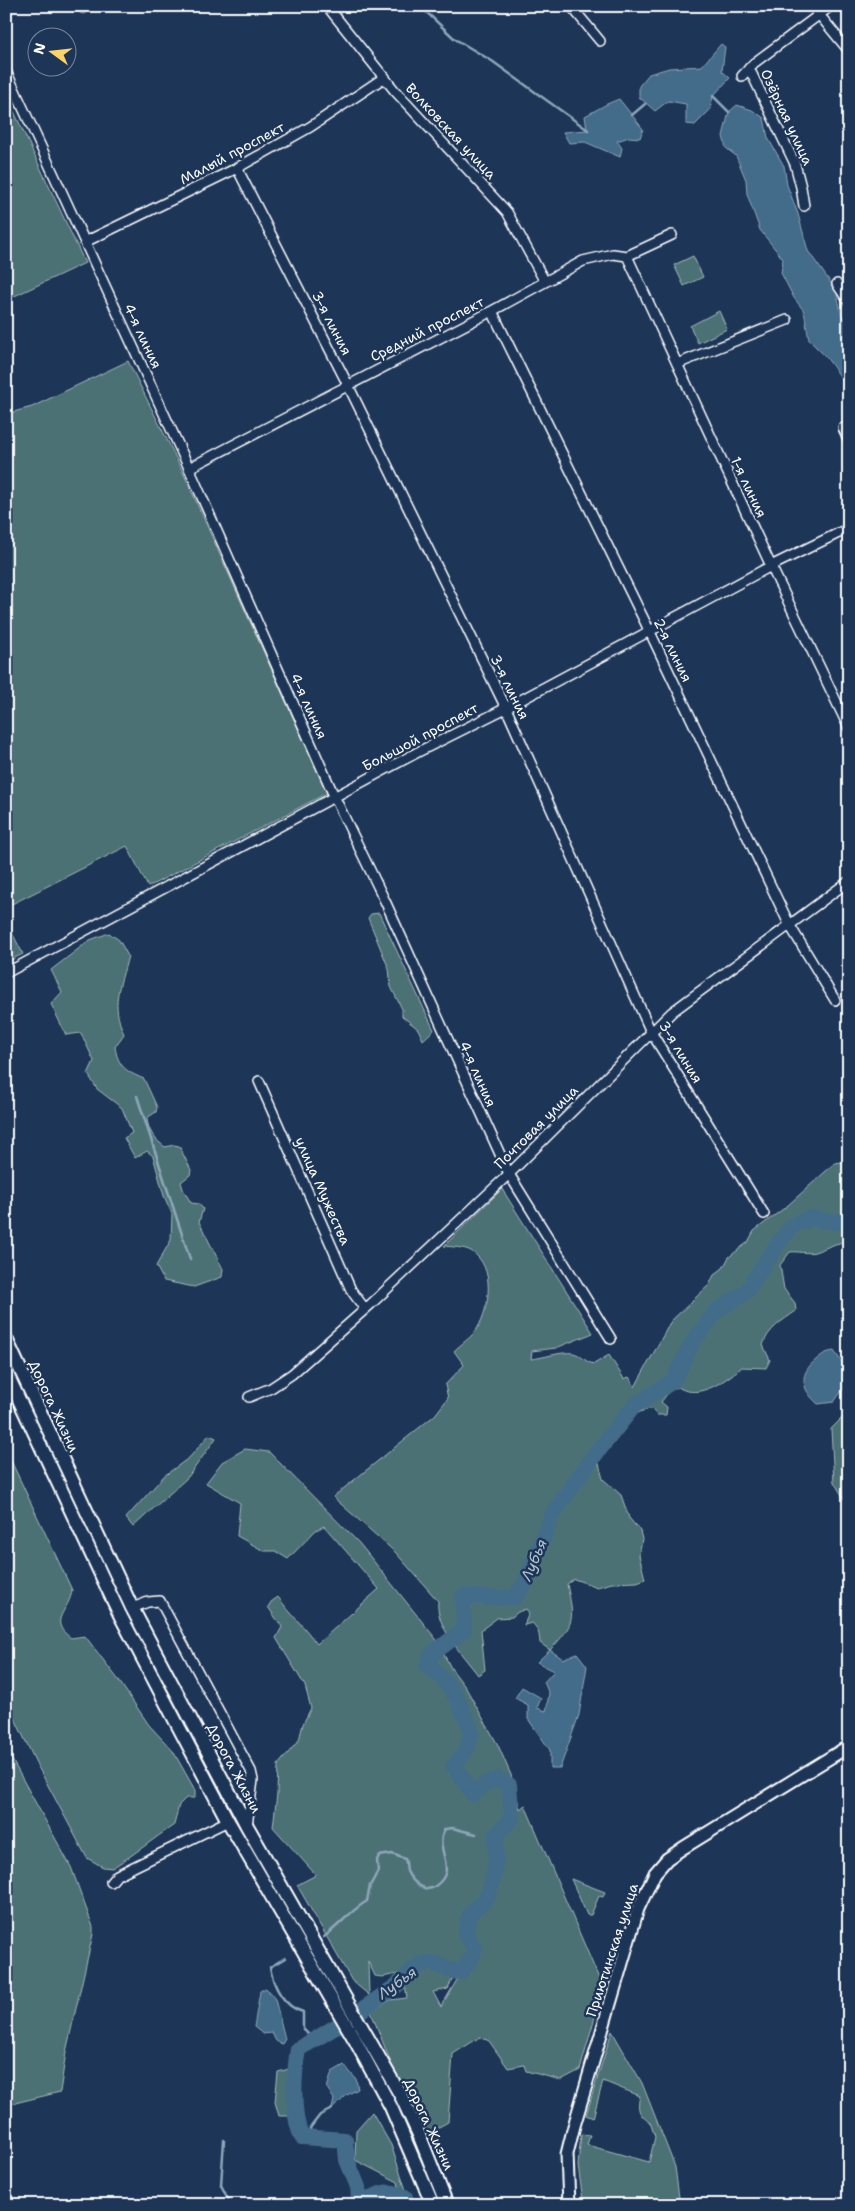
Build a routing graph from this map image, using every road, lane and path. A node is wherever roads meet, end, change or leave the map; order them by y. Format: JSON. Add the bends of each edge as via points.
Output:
{"nodes":[{"id":1,"x":327,"y":6,"type":"edge"},
{"id":2,"x":571,"y":6,"type":"edge"},
{"id":3,"x":812,"y":6,"type":"edge"},
{"id":4,"x":831,"y":6,"type":"edge"},
{"id":5,"x":820,"y":16,"type":"junction"},
{"id":6,"x":600,"y":41,"type":"dead end"},
{"id":7,"x":849,"y":50,"type":"edge"},
{"id":8,"x":749,"y":68,"type":"junction"},
{"id":9,"x":6,"y":71,"type":"edge"},
{"id":10,"x":742,"y":76,"type":"dead end"},
{"id":11,"x":385,"y":77,"type":"junction"},
{"id":12,"x":237,"y":168,"type":"junction"},
{"id":13,"x":804,"y":206,"type":"dead end"},
{"id":14,"x":672,"y":235,"type":"dead end"},
{"id":15,"x":85,"y":242,"type":"junction"},
{"id":16,"x":627,"y":256,"type":"junction"},
{"id":17,"x":545,"y":282,"type":"junction"},
{"id":18,"x":837,"y":284,"type":"dead end"},
{"id":19,"x":849,"y":302,"type":"edge"},
{"id":20,"x":492,"y":310,"type":"junction"},
{"id":21,"x":787,"y":320,"type":"dead end"},
{"id":22,"x":677,"y":364,"type":"junction"},
{"id":23,"x":348,"y":385,"type":"junction"},
{"id":24,"x":843,"y":428,"type":"dead end"},
{"id":25,"x":849,"y":441,"type":"edge"},
{"id":26,"x":189,"y":468,"type":"junction"},
{"id":27,"x":849,"y":528,"type":"edge"},
{"id":28,"x":771,"y":566,"type":"junction"},
{"id":29,"x":649,"y":630,"type":"junction"},
{"id":30,"x":506,"y":708,"type":"junction"},
{"id":31,"x":849,"y":728,"type":"edge"},
{"id":32,"x":335,"y":798,"type":"junction"},
{"id":33,"x":849,"y":881,"type":"edge"},
{"id":34,"x":789,"y":924,"type":"junction"},
{"id":35,"x":6,"y":973,"type":"edge"},
{"id":36,"x":834,"y":1000,"type":"dead end"},
{"id":37,"x":652,"y":1032,"type":"junction"},
{"id":38,"x":259,"y":1080,"type":"dead end"},
{"id":39,"x":508,"y":1174,"type":"junction"},
{"id":40,"x":764,"y":1214,"type":"dead end"},
{"id":41,"x":365,"y":1309,"type":"junction"},
{"id":42,"x":611,"y":1339,"type":"dead end"},
{"id":43,"x":6,"y":1340,"type":"edge"},
{"id":44,"x":6,"y":1372,"type":"edge"},
{"id":45,"x":249,"y":1397,"type":"dead end"},
{"id":46,"x":132,"y":1608,"type":"junction"},
{"id":47,"x":849,"y":1746,"type":"edge"},
{"id":48,"x":228,"y":1821,"type":"junction"},
{"id":49,"x":248,"y":1826,"type":"junction"},
{"id":50,"x":111,"y":1882,"type":"dead end"},
{"id":51,"x":433,"y":2205,"type":"edge"},
{"id":52,"x":447,"y":2205,"type":"edge"},
{"id":53,"x":568,"y":2205,"type":"edge"}],
"edges":[{"from":1,"to":11,"type":"street","name":"Волковская улица"},
{"from":2,"to":6,"type":"street"},
{"from":3,"to":5,"type":"street"},
{"from":4,"to":5,"type":"street"},
{"from":5,"to":7,"type":"street"},
{"from":5,"to":8,"type":"street"},
{"from":8,"to":10,"type":"street"},
{"from":8,"to":13,"type":"street","name":"Озёрная улица","via":[[795,164]]},
{"from":9,"to":15,"type":"street","name":"4-я линия"},
{"from":11,"to":12,"type":"street","name":"Малый проспект","via":[[310,127]]},
{"from":11,"to":17,"type":"street","name":"Волковская улица","via":[[507,212]]},
{"from":12,"to":15,"type":"street","name":"Малый проспект"},
{"from":12,"to":23,"type":"street","name":"3-я линия"},
{"from":14,"to":16,"type":"street"},
{"from":15,"to":26,"type":"street","name":"4-я линия"},
{"from":16,"to":17,"type":"street","name":"Средний проспект","via":[[613,254],[583,261]]},
{"from":16,"to":22,"type":"street","name":"1-я линия"},
{"from":17,"to":20,"type":"street","name":"Средний проспект"},
{"from":18,"to":19,"type":"street"},
{"from":20,"to":23,"type":"street","name":"Средний проспект"},
{"from":20,"to":29,"type":"street","name":"2-я линия"},
{"from":21,"to":22,"type":"street"},
{"from":22,"to":28,"type":"street","name":"1-я линия"},
{"from":23,"to":26,"type":"street","name":"Средний проспект"},
{"from":23,"to":30,"type":"street","name":"3-я линия"},
{"from":24,"to":25,"type":"street"},
{"from":26,"to":32,"type":"street","name":"4-я линия"},
{"from":27,"to":28,"type":"street","name":"Большой проспект"},
{"from":28,"to":29,"type":"street","name":"Большой проспект"},
{"from":28,"to":31,"type":"street","name":"1-я линия"},
{"from":29,"to":30,"type":"street","name":"Большой проспект"},
{"from":29,"to":34,"type":"street","name":"2-я линия"},
{"from":30,"to":32,"type":"street","name":"Большой проспект"},
{"from":30,"to":37,"type":"street","name":"3-я линия"},
{"from":32,"to":35,"type":"street","name":"Большой проспект"},
{"from":32,"to":39,"type":"street","name":"4-я линия"},
{"from":33,"to":34,"type":"street","name":"Почтовая улица"},
{"from":34,"to":36,"type":"street","name":"2-я линия"},
{"from":34,"to":37,"type":"street","name":"Почтовая улица","via":[[672,1012]]},
{"from":37,"to":39,"type":"street","name":"Почтовая улица"},
{"from":37,"to":40,"type":"street","name":"3-я линия"},
{"from":38,"to":41,"type":"street","name":"улица Мужества","via":[[351,1290]]},
{"from":39,"to":41,"type":"street","name":"Почтовая улица"},
{"from":39,"to":42,"type":"street","name":"4-я линия"},
{"from":41,"to":45,"type":"street","name":"Почтовая улица","via":[[292,1374]]},
{"from":43,"to":46,"type":"main road","name":"Дорога Жизни"},
{"from":44,"to":48,"type":"main road","name":"Дорога Жизни","via":[[120,1615]]},
{"from":46,"to":49,"type":"main road","name":"Дорога Жизни"},
{"from":46,"to":49,"type":"street","via":[[160,1601],[202,1678],[251,1772]]},
{"from":47,"to":53,"type":"street","name":"Приютинская улица","via":[[683,1848],[655,1873],[645,1891],[628,1941],[574,2126],[567,2154]]},
{"from":48,"to":50,"type":"street","via":[[117,1875]]},
{"from":48,"to":51,"type":"main road","name":"Дорога Жизни","via":[[392,2107]]},
{"from":49,"to":52,"type":"main road","name":"Дорога Жизни","via":[[366,2033],[420,2137]]}]}
